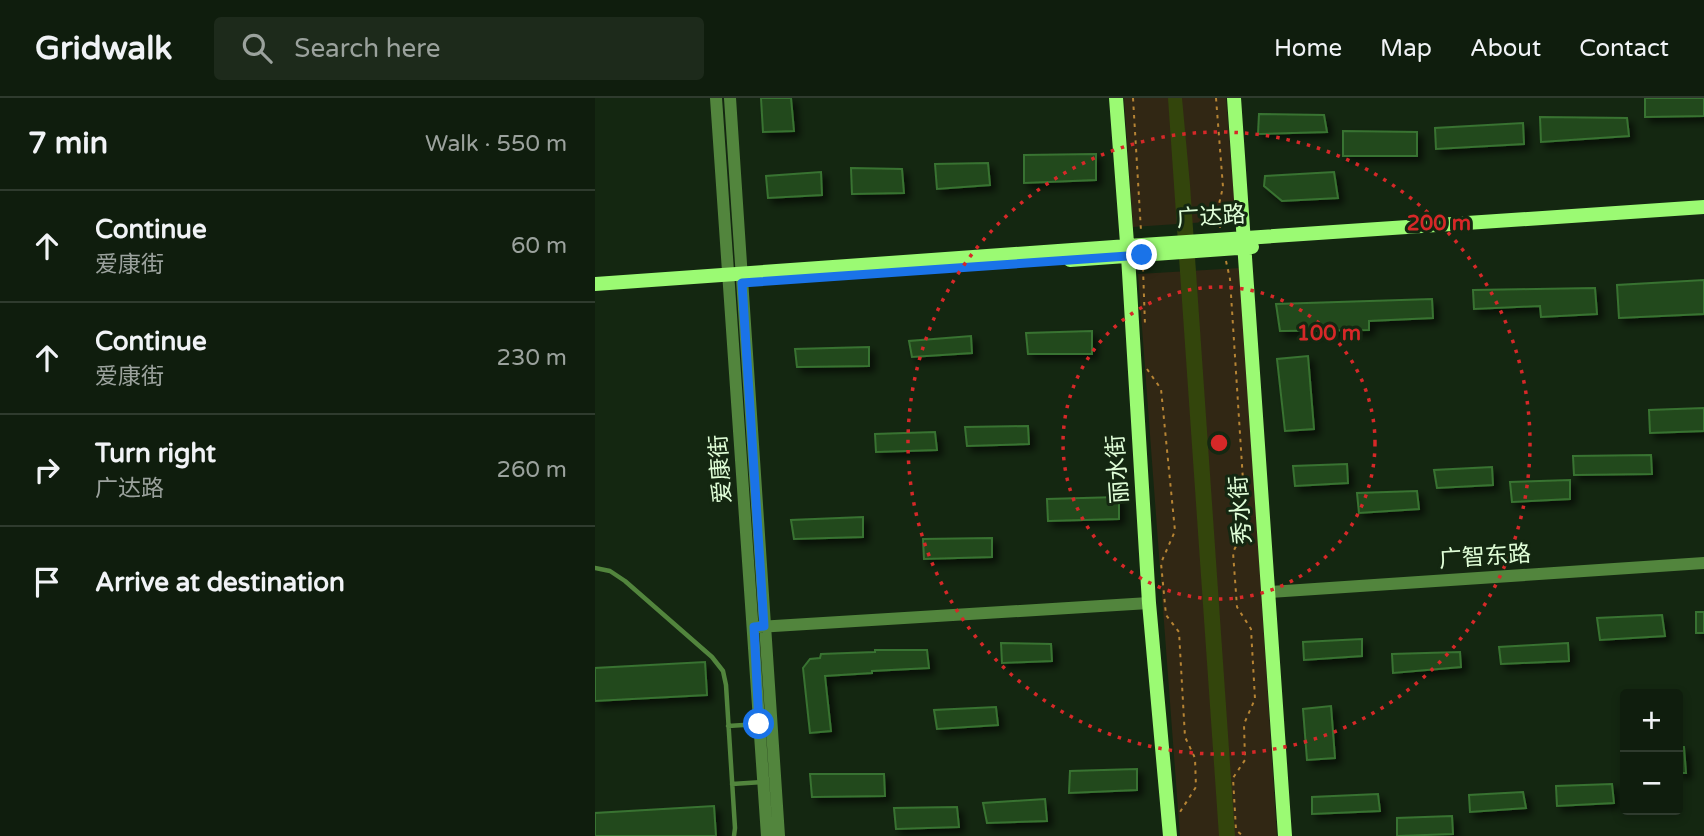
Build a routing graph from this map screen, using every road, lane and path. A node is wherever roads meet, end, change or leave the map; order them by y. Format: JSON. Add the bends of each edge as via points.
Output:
{"nodes":[{"id":1,"x":716,"y":98,"type":"edge"},
{"id":2,"x":730,"y":98,"type":"edge"},
{"id":3,"x":1116,"y":98,"type":"edge"},
{"id":4,"x":1133,"y":98,"type":"edge"},
{"id":5,"x":1216,"y":98,"type":"edge"},
{"id":6,"x":1234,"y":98,"type":"edge"},
{"id":7,"x":1704,"y":207,"type":"edge"},
{"id":8,"x":1704,"y":217,"type":"edge"},
{"id":9,"x":1244,"y":243,"type":"junction"},
{"id":10,"x":1222,"y":244,"type":"junction"},
{"id":11,"x":1135,"y":250,"type":"junction"},
{"id":12,"x":735,"y":279,"type":"junction"},
{"id":13,"x":595,"y":284,"type":"edge"},
{"id":14,"x":595,"y":293,"type":"edge"},
{"id":15,"x":1146,"y":331,"type":"dead end"},
{"id":16,"x":1147,"y":369,"type":"dead end"},
{"id":17,"x":1704,"y":563,"type":"edge"},
{"id":18,"x":595,"y":568,"type":"edge"},
{"id":19,"x":1269,"y":592,"type":"junction"},
{"id":20,"x":1149,"y":603,"type":"junction"},
{"id":21,"x":759,"y":627,"type":"junction"},
{"id":22,"x":759,"y":724,"type":"junction"},
{"id":23,"x":729,"y":726,"type":"junction"},
{"id":24,"x":763,"y":782,"type":"junction"},
{"id":25,"x":732,"y":784,"type":"junction"},
{"id":26,"x":1170,"y":832,"type":"edge"},
{"id":27,"x":734,"y":836,"type":"edge"},
{"id":28,"x":767,"y":836,"type":"edge"},
{"id":29,"x":779,"y":836,"type":"edge"},
{"id":30,"x":1243,"y":836,"type":"edge"},
{"id":31,"x":1285,"y":836,"type":"edge"}],
"edges":[{"from":1,"to":12,"type":"street","name":"爱康街"},
{"from":2,"to":12,"type":"street","name":"爱康街"},
{"from":3,"to":11,"type":"main road","name":"丽水街"},
{"from":4,"to":11,"type":"path"},
{"from":5,"to":10,"type":"path"},
{"from":6,"to":9,"type":"main road","name":"秀水街"},
{"from":7,"to":9,"type":"main road","name":"广达路"},
{"from":8,"to":9,"type":"main road","name":"广达路"},
{"from":9,"to":10,"type":"main road","name":"广达路"},
{"from":9,"to":19,"type":"main road","name":"秀水街"},
{"from":10,"to":11,"type":"main road","name":"广达路"},
{"from":10,"to":30,"type":"path","via":[[1230,279],[1246,527],[1233,552],[1237,607],[1251,629],[1255,699],[1244,724],[1245,760],[1233,778],[1235,830]]},
{"from":11,"to":12,"type":"main road","name":"广达路"},
{"from":11,"to":15,"type":"path"},
{"from":11,"to":20,"type":"main road","name":"丽水街"},
{"from":12,"to":13,"type":"main road","name":"广达路"},
{"from":12,"to":14,"type":"main road","name":"广达路"},
{"from":12,"to":21,"type":"street","name":"爱康街"},
{"from":16,"to":26,"type":"path","via":[[1161,389],[1175,531],[1161,563],[1165,615],[1179,632],[1185,737],[1196,768],[1196,787]]},
{"from":17,"to":19,"type":"street","name":"广智东路"},
{"from":18,"to":23,"type":"lane","via":[[625,581],[720,666]]},
{"from":19,"to":31,"type":"main road","name":"秀水街"},
{"from":20,"to":21,"type":"street"},
{"from":20,"to":26,"type":"main road","name":"丽水街"},
{"from":21,"to":22,"type":"street","name":"爱康街"},
{"from":21,"to":29,"type":"street","name":"爱康街"},
{"from":22,"to":23,"type":"lane"},
{"from":22,"to":24,"type":"street","name":"爱康街"},
{"from":23,"to":25,"type":"lane"},
{"from":24,"to":25,"type":"lane"},
{"from":24,"to":28,"type":"street","name":"爱康街"},
{"from":25,"to":27,"type":"lane"}]}
